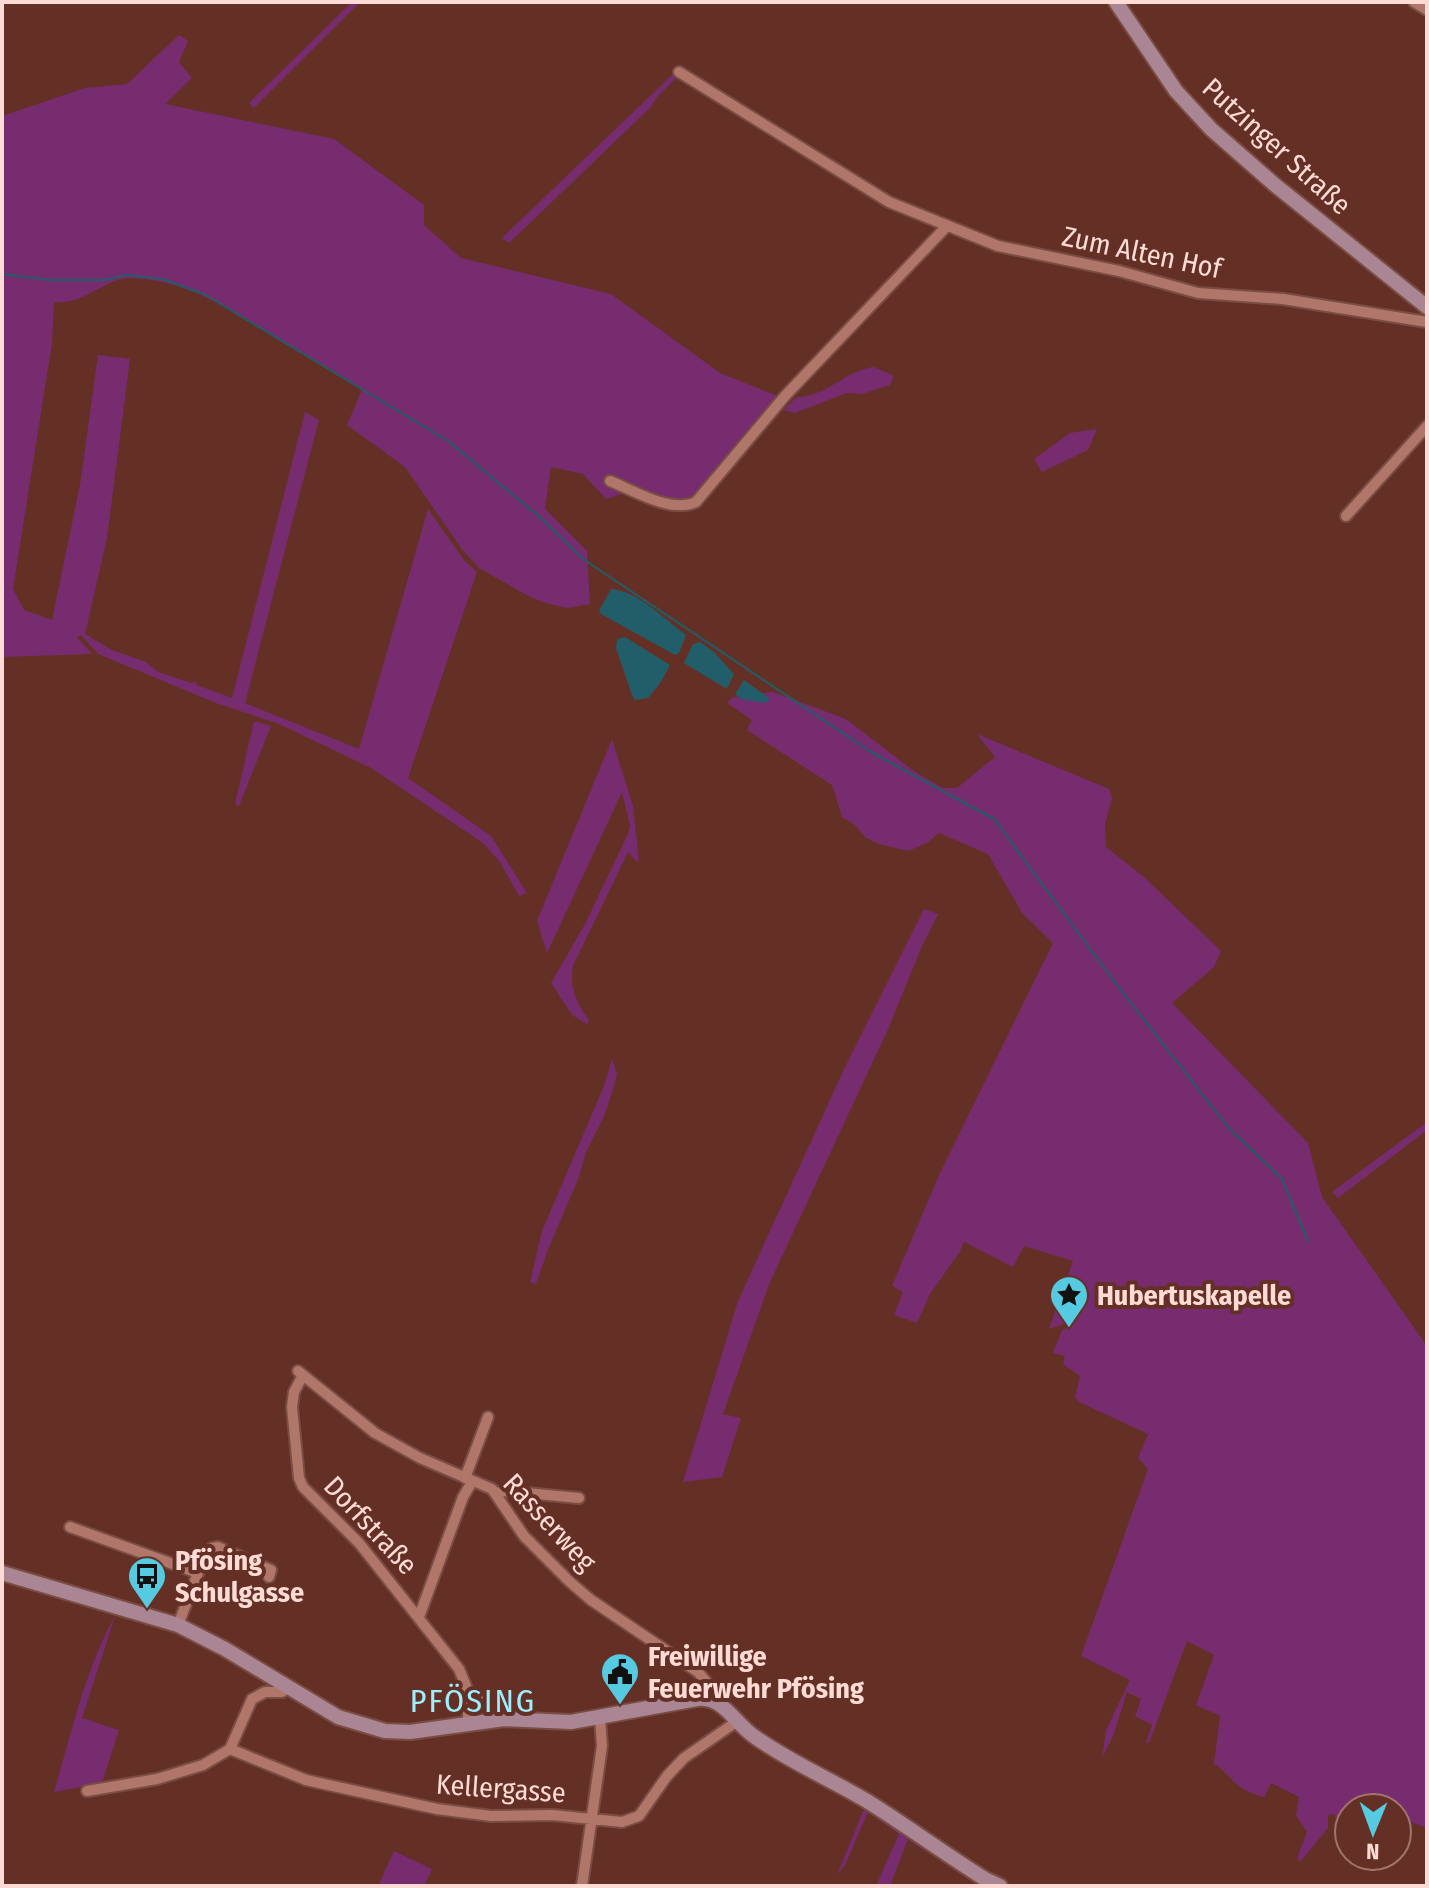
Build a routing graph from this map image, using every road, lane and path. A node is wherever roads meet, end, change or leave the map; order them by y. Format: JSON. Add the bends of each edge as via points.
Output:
{"nodes":[{"id":1,"x":1116,"y":2,"type":"edge"},
{"id":2,"x":1414,"y":2,"type":"edge"},
{"id":3,"x":1427,"y":10,"type":"edge"},
{"id":4,"x":679,"y":72,"type":"dead end"},
{"id":5,"x":946,"y":227,"type":"junction"},
{"id":6,"x":1427,"y":307,"type":"edge"},
{"id":7,"x":1427,"y":322,"type":"edge"},
{"id":8,"x":1427,"y":426,"type":"edge"},
{"id":9,"x":610,"y":481,"type":"dead end"},
{"id":10,"x":1346,"y":516,"type":"dead end"},
{"id":11,"x":301,"y":1373,"type":"joint"},
{"id":12,"x":488,"y":1417,"type":"dead end"},
{"id":13,"x":468,"y":1480,"type":"junction"},
{"id":14,"x":495,"y":1493,"type":"junction"},
{"id":15,"x":579,"y":1498,"type":"dead end"},
{"id":16,"x":70,"y":1527,"type":"dead end"},
{"id":17,"x":2,"y":1573,"type":"edge"},
{"id":18,"x":198,"y":1573,"type":"junction"},
{"id":19,"x":269,"y":1577,"type":"dead end"},
{"id":20,"x":419,"y":1617,"type":"junction"},
{"id":21,"x":178,"y":1625,"type":"junction"},
{"id":22,"x":288,"y":1687,"type":"junction"},
{"id":23,"x":468,"y":1691,"type":"junction"},
{"id":24,"x":711,"y":1699,"type":"junction"},
{"id":25,"x":600,"y":1718,"type":"junction"},
{"id":26,"x":504,"y":1719,"type":"junction"},
{"id":27,"x":736,"y":1722,"type":"junction"},
{"id":28,"x":468,"y":1724,"type":"junction"},
{"id":29,"x":230,"y":1749,"type":"junction"},
{"id":30,"x":87,"y":1791,"type":"dead end"},
{"id":31,"x":592,"y":1818,"type":"junction"},
{"id":32,"x":582,"y":1886,"type":"edge"},
{"id":33,"x":1000,"y":1886,"type":"edge"}],
"edges":[{"from":1,"to":6,"type":"street","name":"Putzinger Straße","via":[[1176,91],[1211,129]]},
{"from":2,"to":3,"type":"street"},
{"from":4,"to":5,"type":"street","name":"Zum Alten Hof","via":[[889,202]]},
{"from":5,"to":7,"type":"street","name":"Zum Alten Hof","via":[[998,246],[1198,293],[1283,299]]},
{"from":5,"to":9,"type":"street","via":[[785,396],[696,502],[662,502]]},
{"from":8,"to":10,"type":"street"},
{"from":11,"to":13,"type":"street","name":"Rasserweg","via":[[375,1433]]},
{"from":11,"to":20,"type":"street","name":"Dorfstraße","via":[[292,1407],[301,1483]]},
{"from":12,"to":13,"type":"street"},
{"from":13,"to":14,"type":"street","name":"Rasserweg"},
{"from":13,"to":20,"type":"street"},
{"from":14,"to":15,"type":"street"},
{"from":14,"to":24,"type":"street","name":"Rasserweg","via":[[524,1536],[553,1566],[591,1600],[698,1672],[709,1685]]},
{"from":16,"to":18,"type":"street"},
{"from":17,"to":21,"type":"street"},
{"from":18,"to":19,"type":"street","via":[[208,1552],[218,1547],[271,1570]]},
{"from":18,"to":21,"type":"street"},
{"from":20,"to":23,"type":"street","name":"Dorfstraße","via":[[462,1674]]},
{"from":21,"to":22,"type":"street"},
{"from":22,"to":28,"type":"street","via":[[338,1717],[373,1728],[410,1732]]},
{"from":22,"to":29,"type":"street","via":[[252,1699]]},
{"from":23,"to":26,"type":"street","name":"Dorfstraße","via":[[498,1708]]},
{"from":23,"to":28,"type":"street","name":"Dorfstraße"},
{"from":24,"to":25,"type":"street"},
{"from":24,"to":27,"type":"street"},
{"from":25,"to":26,"type":"street"},
{"from":25,"to":31,"type":"street","via":[[602,1746]]},
{"from":26,"to":28,"type":"street"},
{"from":27,"to":31,"type":"street","name":"Kellergasse","via":[[675,1766],[635,1819]]},
{"from":27,"to":33,"type":"street"},
{"from":29,"to":30,"type":"street","via":[[194,1769]]},
{"from":29,"to":31,"type":"street","name":"Kellergasse","via":[[306,1780],[426,1807],[491,1816]]},
{"from":31,"to":32,"type":"street"}]}
